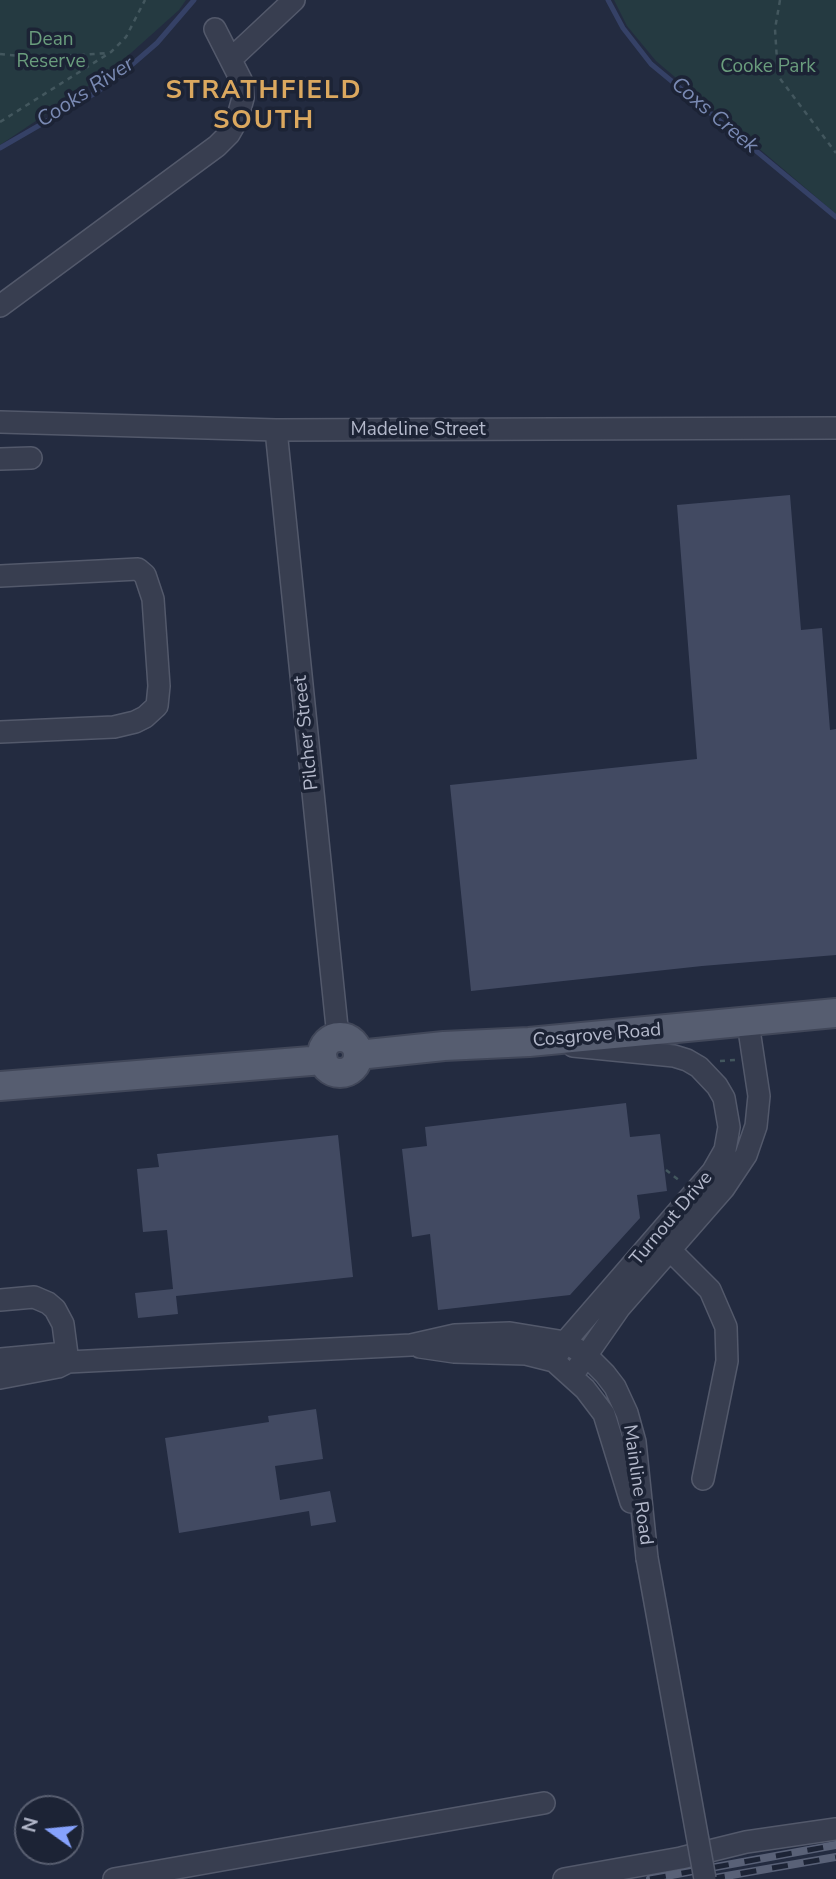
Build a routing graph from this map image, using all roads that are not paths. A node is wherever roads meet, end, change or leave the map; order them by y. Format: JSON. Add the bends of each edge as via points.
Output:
{"nodes":[{"id":1,"x":294,"y":0,"type":"edge"},
{"id":2,"x":215,"y":29,"type":"dead end"},
{"id":3,"x":231,"y":59,"type":"junction"},
{"id":4,"x":0,"y":306,"type":"edge"},
{"id":5,"x":0,"y":422,"type":"edge"},
{"id":6,"x":836,"y":428,"type":"edge"},
{"id":7,"x":276,"y":430,"type":"junction"},
{"id":8,"x":31,"y":458,"type":"dead end"},
{"id":9,"x":0,"y":459,"type":"edge"},
{"id":10,"x":0,"y":576,"type":"edge"},
{"id":11,"x":0,"y":732,"type":"edge"},
{"id":12,"x":836,"y":1013,"type":"edge"},
{"id":13,"x":748,"y":1023,"type":"junction"},
{"id":14,"x":529,"y":1042,"type":"junction"},
{"id":15,"x":348,"y":1046,"type":"junction"},
{"id":16,"x":0,"y":1086,"type":"edge"},
{"id":17,"x":664,"y":1243,"type":"junction"},
{"id":18,"x":0,"y":1300,"type":"edge"},
{"id":19,"x":565,"y":1342,"type":"junction"},
{"id":20,"x":411,"y":1345,"type":"junction"},
{"id":21,"x":586,"y":1355,"type":"junction"},
{"id":22,"x":0,"y":1359,"type":"edge"},
{"id":23,"x":68,"y":1362,"type":"junction"},
{"id":24,"x":554,"y":1362,"type":"junction"},
{"id":25,"x":572,"y":1376,"type":"junction"},
{"id":26,"x":0,"y":1378,"type":"edge"},
{"id":27,"x":704,"y":1479,"type":"dead end"},
{"id":28,"x":647,"y":1558,"type":"junction"},
{"id":29,"x":544,"y":1803,"type":"dead end"},
{"id":30,"x":836,"y":1829,"type":"edge"},
{"id":31,"x":114,"y":1879,"type":"edge"},
{"id":32,"x":564,"y":1879,"type":"edge"},
{"id":33,"x":705,"y":1879,"type":"edge"}],
"edges":[{"from":1,"to":3,"type":"street"},
{"from":2,"to":3,"type":"street"},
{"from":3,"to":4,"type":"street","via":[[242,82],[243,97],[229,134]]},
{"from":5,"to":7,"type":"street","name":"Madeline Street"},
{"from":6,"to":7,"type":"street","name":"Madeline Street"},
{"from":7,"to":15,"type":"street","name":"Pilcher Street"},
{"from":8,"to":9,"type":"street"},
{"from":10,"to":11,"type":"street","via":[[138,569],[145,575],[153,599],[159,686],[157,706],[135,722]]},
{"from":12,"to":13,"type":"main road","name":"Cosgrove Road"},
{"from":13,"to":14,"type":"main road","name":"Cosgrove Road"},
{"from":13,"to":17,"type":"street","name":"Turnout Drive","via":[[759,1096],[751,1142],[737,1170]]},
{"from":14,"to":15,"type":"main road","name":"Cosgrove Road"},
{"from":14,"to":17,"type":"street","name":"Turnout Drive","via":[[674,1056],[699,1067],[717,1086],[729,1127],[725,1150]]},
{"from":15,"to":16,"type":"main road","via":[[355,1066],[346,1072],[329,1070],[323,1060]]},
{"from":17,"to":19,"type":"street","name":"Turnout Drive"},
{"from":17,"to":21,"type":"street","name":"Turnout Drive"},
{"from":17,"to":27,"type":"street","via":[[710,1290],[726,1327],[727,1361]]},
{"from":18,"to":23,"type":"street","via":[[34,1297],[55,1309],[63,1324]]},
{"from":19,"to":20,"type":"street","name":"Mainline Road","via":[[510,1332],[455,1335]]},
{"from":19,"to":21,"type":"street","name":"Mainline Road"},
{"from":19,"to":24,"type":"street","name":"Turnout Drive"},
{"from":20,"to":23,"type":"street","name":"Mainline Road"},
{"from":20,"to":24,"type":"street","name":"Mainline Road","via":[[454,1352],[526,1354]]},
{"from":21,"to":25,"type":"street","name":"Turnout Drive"},
{"from":21,"to":28,"type":"street","name":"Mainline Road","via":[[615,1387],[632,1427]]},
{"from":22,"to":23,"type":"street","name":"Mainline Road","via":[[55,1354]]},
{"from":23,"to":26,"type":"street","name":"Mainline Road"},
{"from":24,"to":25,"type":"street","name":"Mainline Road"},
{"from":25,"to":28,"type":"street","name":"Mainline Road","via":[[604,1414]]},
{"from":28,"to":33,"type":"street","name":"Mainline Road","bridge":true},
{"from":29,"to":31,"type":"street"},
{"from":30,"to":32,"type":"street"}]}
